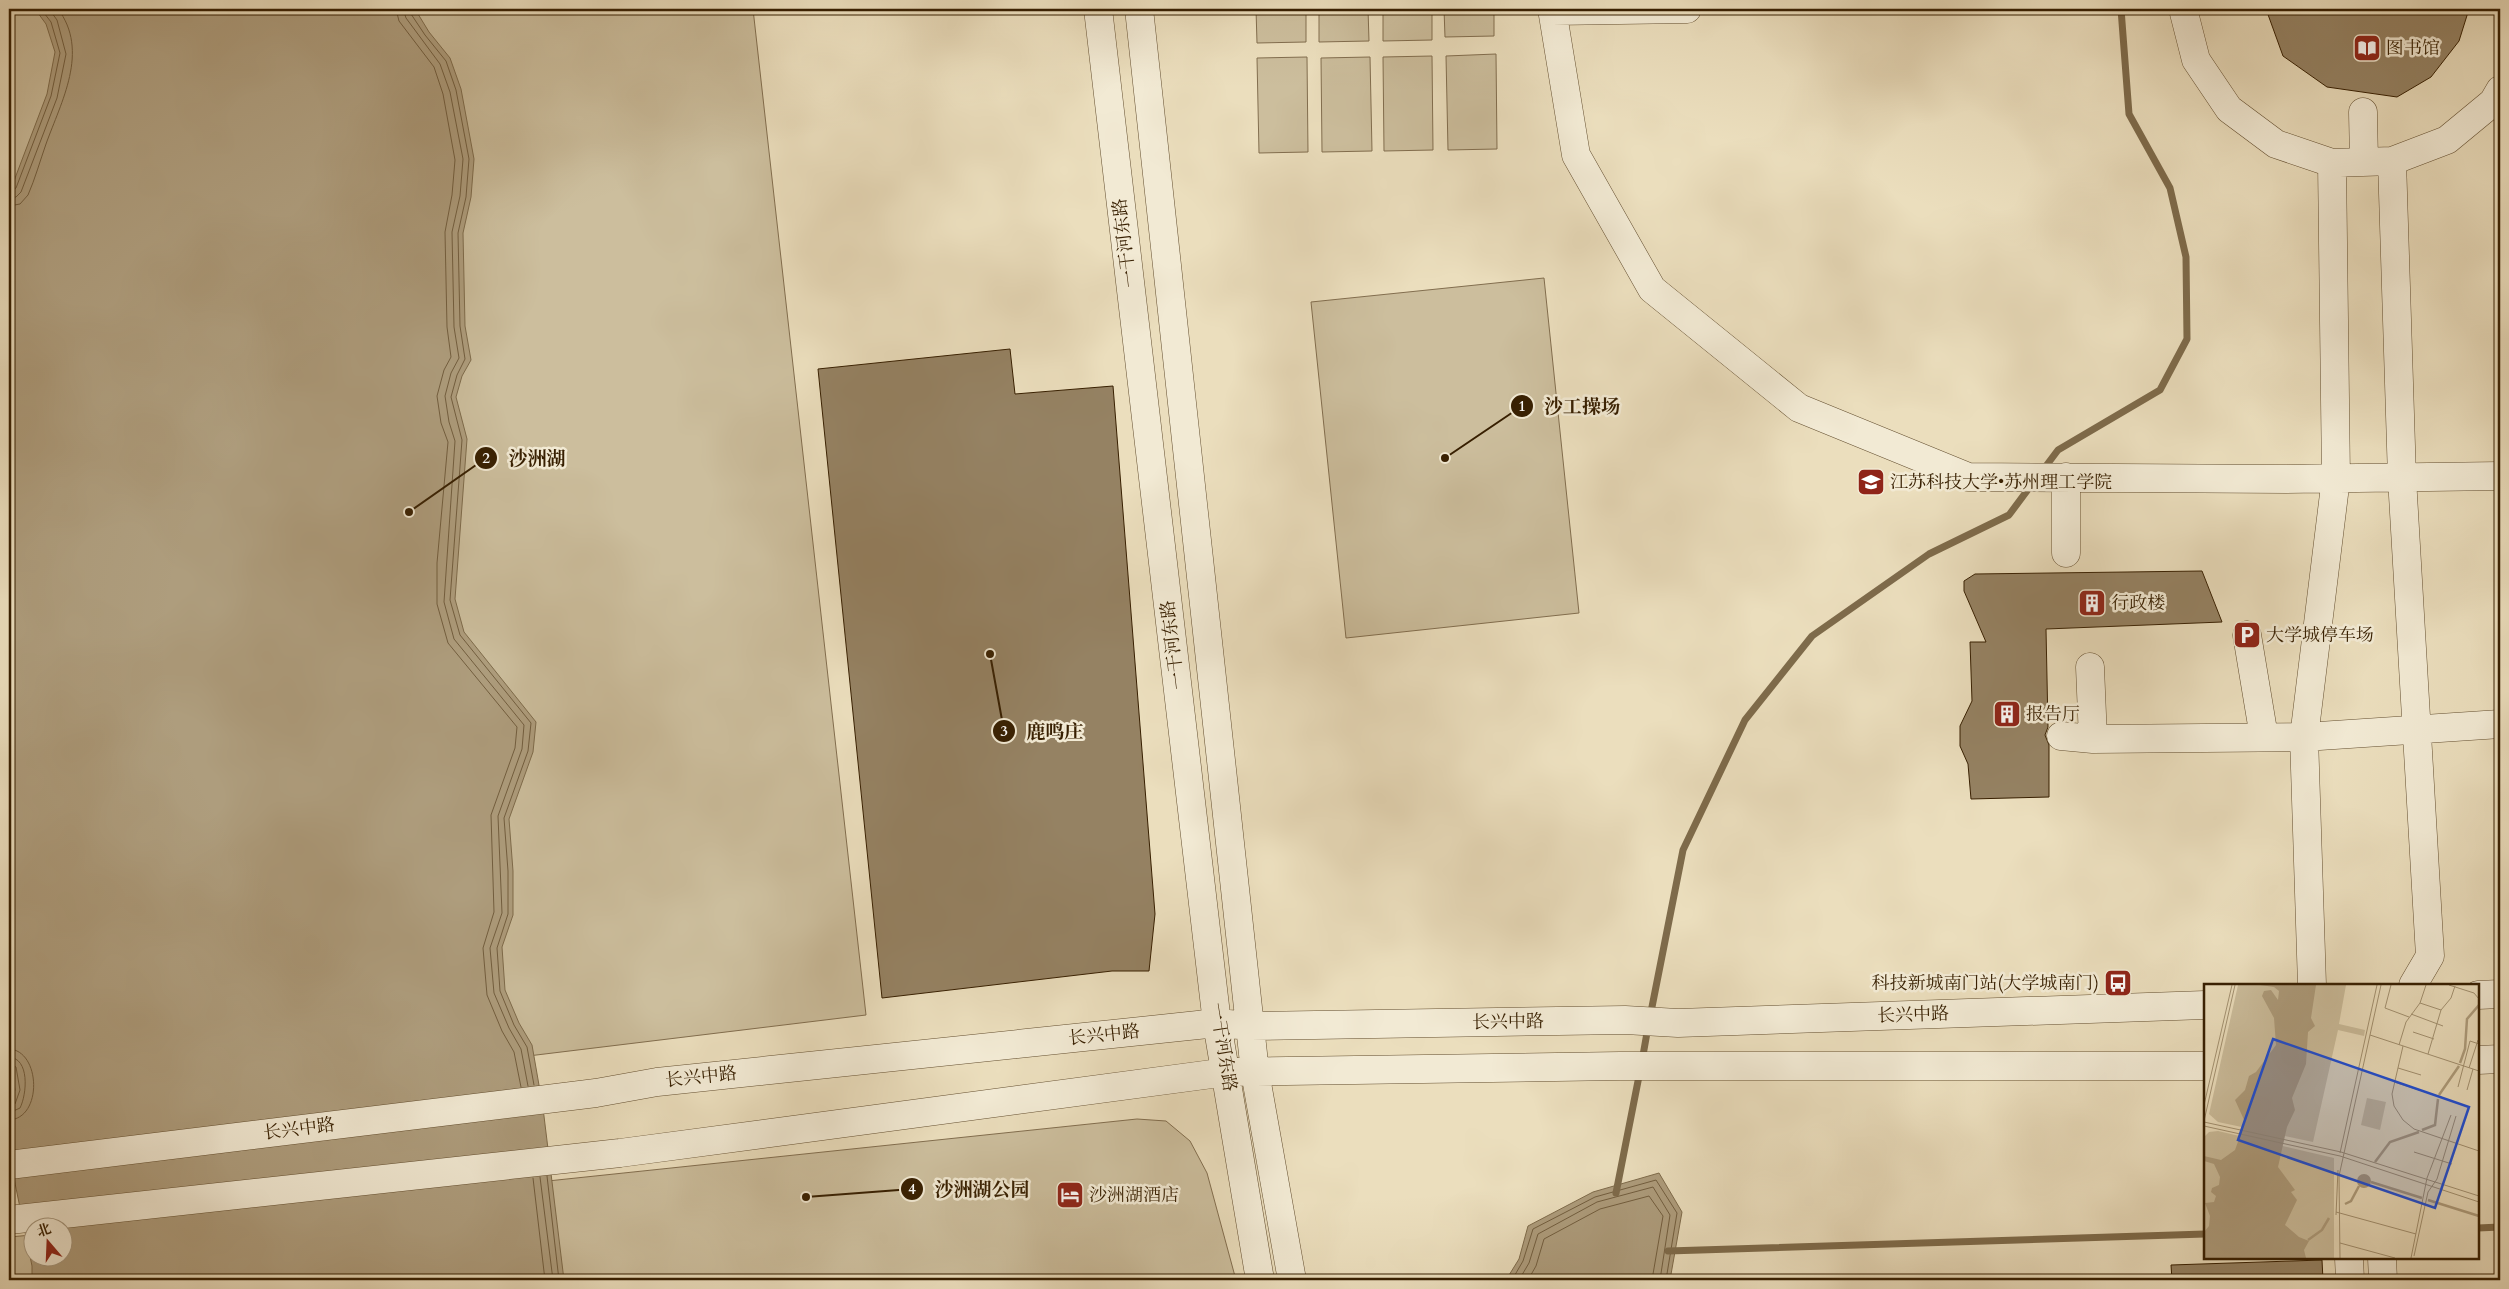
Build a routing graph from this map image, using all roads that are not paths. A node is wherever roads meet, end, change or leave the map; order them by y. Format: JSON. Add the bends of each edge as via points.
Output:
{"nodes":[{"id":1,"x":1098,"y":9,"type":"edge"},
{"id":2,"x":1138,"y":9,"type":"edge"},
{"id":3,"x":1688,"y":9,"type":"edge"},
{"id":4,"x":2183,"y":9,"type":"edge"},
{"id":5,"x":1552,"y":10,"type":"edge"},
{"id":6,"x":2500,"y":90,"type":"edge"},
{"id":7,"x":2362,"y":112,"type":"dead end"},
{"id":8,"x":2392,"y":161,"type":"junction"},
{"id":9,"x":2364,"y":162,"type":"junction"},
{"id":10,"x":2332,"y":163,"type":"junction"},
{"id":11,"x":2500,"y":476,"type":"edge"},
{"id":12,"x":2061,"y":477,"type":"junction"},
{"id":13,"x":2336,"y":478,"type":"junction"},
{"id":14,"x":2402,"y":478,"type":"junction"},
{"id":15,"x":2066,"y":553,"type":"dead end"},
{"id":16,"x":2247,"y":635,"type":"dead end"},
{"id":17,"x":2090,"y":667,"type":"dead end"},
{"id":18,"x":2500,"y":724,"type":"edge"},
{"id":19,"x":2416,"y":729,"type":"junction"},
{"id":20,"x":2061,"y":736,"type":"dead end"},
{"id":21,"x":2264,"y":737,"type":"junction"},
{"id":22,"x":2304,"y":737,"type":"junction"},
{"id":23,"x":2093,"y":739,"type":"junction"},
{"id":24,"x":2312,"y":984,"type":"edge"},
{"id":25,"x":2414,"y":984,"type":"edge"},
{"id":26,"x":2500,"y":994,"type":"edge"},
{"id":27,"x":2479,"y":995,"type":"edge"},
{"id":28,"x":2204,"y":1005,"type":"edge"},
{"id":29,"x":1217,"y":1023,"type":"junction"},
{"id":30,"x":1251,"y":1026,"type":"junction"},
{"id":31,"x":2479,"y":1060,"type":"edge"},
{"id":32,"x":2500,"y":1060,"type":"edge"},
{"id":33,"x":2204,"y":1066,"type":"edge"},
{"id":34,"x":1227,"y":1072,"type":"junction"},
{"id":35,"x":1255,"y":1072,"type":"junction"},
{"id":36,"x":9,"y":1165,"type":"edge"},
{"id":37,"x":9,"y":1220,"type":"edge"},
{"id":38,"x":2350,"y":1259,"type":"edge"},
{"id":39,"x":2382,"y":1259,"type":"edge"},
{"id":40,"x":1260,"y":1280,"type":"edge"},
{"id":41,"x":1292,"y":1280,"type":"edge"},
{"id":42,"x":2350,"y":1280,"type":"edge"},
{"id":43,"x":2383,"y":1280,"type":"edge"}],
"edges":[{"from":1,"to":29,"type":"street","name":"一干河东路"},
{"from":2,"to":30,"type":"street","name":"一干河东路"},
{"from":3,"to":5,"type":"street"},
{"from":4,"to":10,"type":"street","via":[[2196,60],[2228,109],[2276,144]]},
{"from":5,"to":12,"type":"street","via":[[1576,155],[1652,289],[1799,408],[1968,477]]},
{"from":6,"to":8,"type":"street","via":[[2493,102],[2447,140]]},
{"from":7,"to":9,"type":"street"},
{"from":8,"to":9,"type":"street"},
{"from":8,"to":14,"type":"street"},
{"from":9,"to":10,"type":"street"},
{"from":10,"to":13,"type":"street"},
{"from":11,"to":14,"type":"street"},
{"from":12,"to":13,"type":"street"},
{"from":12,"to":15,"type":"street"},
{"from":13,"to":14,"type":"street"},
{"from":13,"to":22,"type":"street"},
{"from":14,"to":19,"type":"street"},
{"from":16,"to":21,"type":"street"},
{"from":17,"to":23,"type":"street"},
{"from":18,"to":19,"type":"street"},
{"from":19,"to":22,"type":"street"},
{"from":19,"to":25,"type":"street","via":[[2430,956]]},
{"from":20,"to":23,"type":"street"},
{"from":21,"to":22,"type":"street"},
{"from":21,"to":23,"type":"street"},
{"from":22,"to":24,"type":"street"},
{"from":26,"to":27,"type":"street"},
{"from":28,"to":30,"type":"street","name":"长兴中路","via":[[1678,1023],[1626,1020]]},
{"from":29,"to":30,"type":"street","name":"长兴中路"},
{"from":29,"to":34,"type":"street","name":"一干河东路"},
{"from":29,"to":36,"type":"street","name":"长兴中路","via":[[667,1081],[596,1093]]},
{"from":30,"to":35,"type":"street","name":"一干河东路"},
{"from":31,"to":32,"type":"street"},
{"from":33,"to":35,"type":"street","via":[[1620,1066]]},
{"from":34,"to":35,"type":"street"},
{"from":34,"to":37,"type":"street","via":[[620,1153]]},
{"from":34,"to":40,"type":"street","name":"一干河东路"},
{"from":35,"to":41,"type":"street","name":"一干河东路"},
{"from":38,"to":42,"type":"street"},
{"from":39,"to":43,"type":"street"}]}
